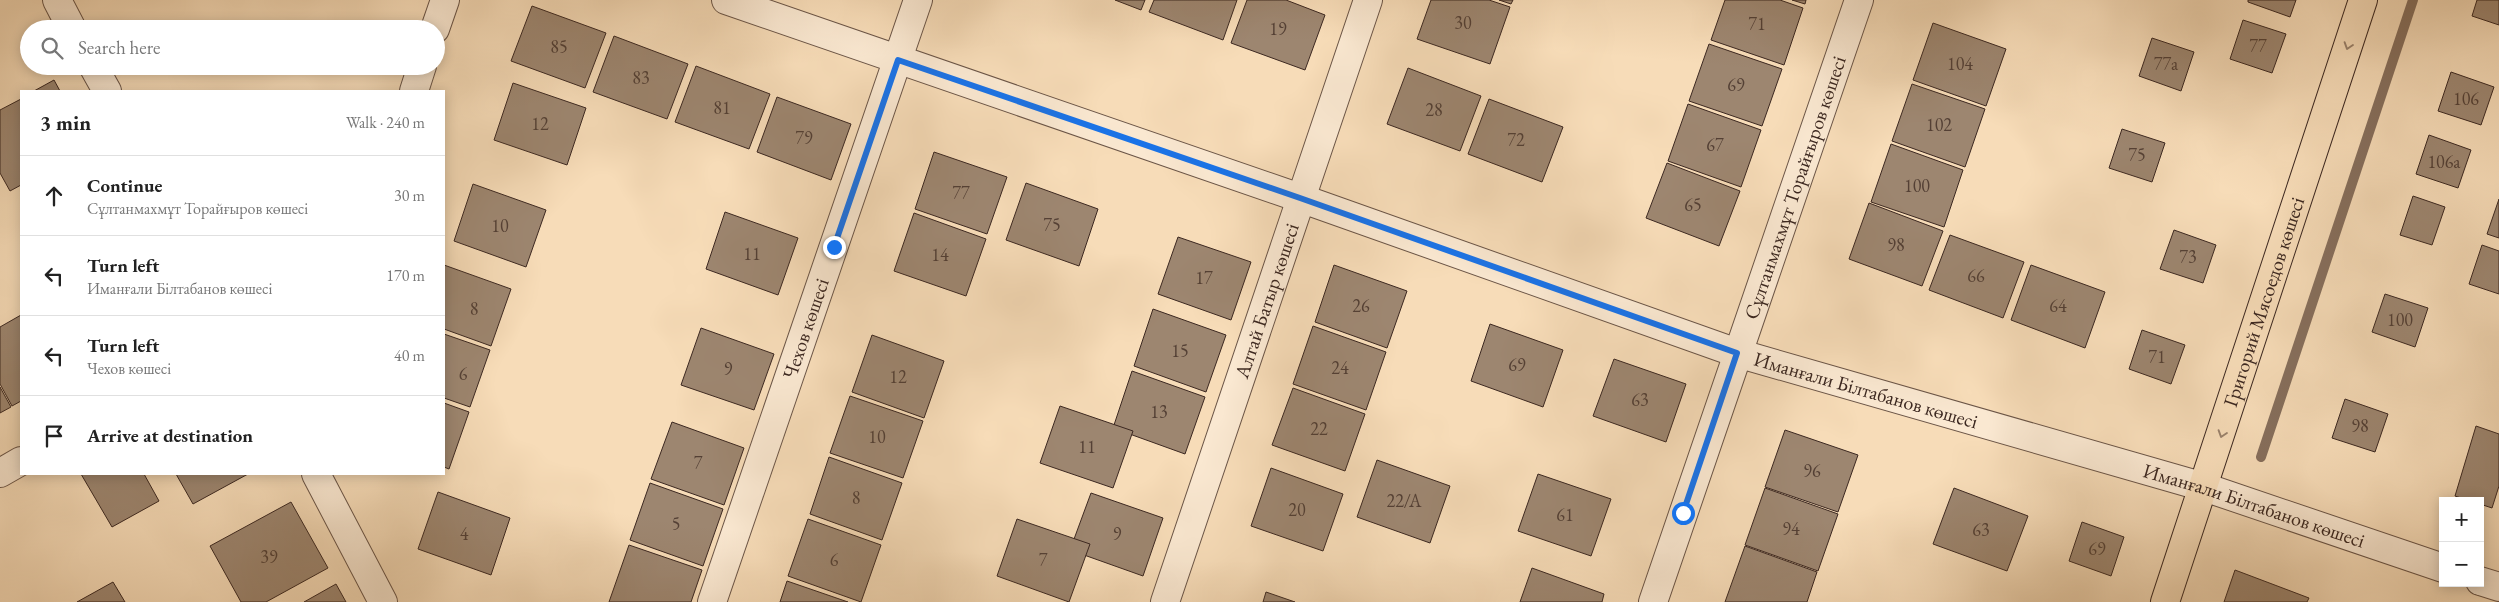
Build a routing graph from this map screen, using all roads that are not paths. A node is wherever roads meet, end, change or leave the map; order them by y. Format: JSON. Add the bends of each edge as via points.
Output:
{"nodes":[{"id":1,"x":56,"y":0,"type":"edge"},
{"id":2,"x":445,"y":0,"type":"edge"},
{"id":3,"x":726,"y":0,"type":"edge"},
{"id":4,"x":918,"y":0,"type":"edge"},
{"id":5,"x":1368,"y":0,"type":"edge"},
{"id":6,"x":1859,"y":0,"type":"edge"},
{"id":7,"x":2363,"y":0,"type":"edge"},
{"id":8,"x":67,"y":20,"type":"edge"},
{"id":9,"x":438,"y":20,"type":"edge"},
{"id":10,"x":898,"y":60,"type":"junction"},
{"id":11,"x":98,"y":75,"type":"edge"},
{"id":12,"x":419,"y":75,"type":"edge"},
{"id":13,"x":106,"y":90,"type":"edge"},
{"id":14,"x":414,"y":90,"type":"edge"},
{"id":15,"x":1300,"y":198,"type":"junction"},
{"id":16,"x":1737,"y":353,"type":"junction"},
{"id":17,"x":20,"y":462,"type":"edge"},
{"id":18,"x":0,"y":473,"type":"edge"},
{"id":19,"x":317,"y":475,"type":"edge"},
{"id":20,"x":2204,"y":487,"type":"junction"},
{"id":21,"x":2439,"y":567,"type":"edge"},
{"id":22,"x":2484,"y":582,"type":"edge"},
{"id":23,"x":2499,"y":587,"type":"edge"},
{"id":24,"x":383,"y":602,"type":"edge"},
{"id":25,"x":712,"y":602,"type":"edge"},
{"id":26,"x":1165,"y":602,"type":"edge"},
{"id":27,"x":1653,"y":602,"type":"edge"},
{"id":28,"x":2165,"y":602,"type":"edge"}],
"edges":[{"from":1,"to":8,"type":"street"},
{"from":2,"to":9,"type":"street"},
{"from":3,"to":10,"type":"street","name":"Иманғали Білтабанов көшесі"},
{"from":4,"to":10,"type":"street","name":"Чехов көшесі"},
{"from":5,"to":15,"type":"street","name":"Алтай Батыр көшесі"},
{"from":6,"to":16,"type":"street","name":"Сұлтанмахмұт Торайғыров көшесі"},
{"from":7,"to":20,"type":"main road","name":"Григорий Мясоедов көшесі","one_way":true},
{"from":10,"to":15,"type":"street","name":"Иманғали Білтабанов көшесі"},
{"from":10,"to":25,"type":"street","name":"Чехов көшесі"},
{"from":11,"to":13,"type":"street"},
{"from":12,"to":14,"type":"street"},
{"from":15,"to":16,"type":"street","name":"Иманғали Білтабанов көшесі"},
{"from":15,"to":26,"type":"street","name":"Алтай Батыр көшесі"},
{"from":16,"to":20,"type":"street","name":"Иманғали Білтабанов көшесі"},
{"from":16,"to":27,"type":"street","name":"Сұлтанмахмұт Торайғыров көшесі"},
{"from":17,"to":18,"type":"street"},
{"from":19,"to":24,"type":"street"},
{"from":20,"to":21,"type":"street","name":"Иманғали Білтабанов көшесі"},
{"from":20,"to":28,"type":"main road","name":"Григорий Мясоедов көшесі"},
{"from":22,"to":23,"type":"street"}]}
